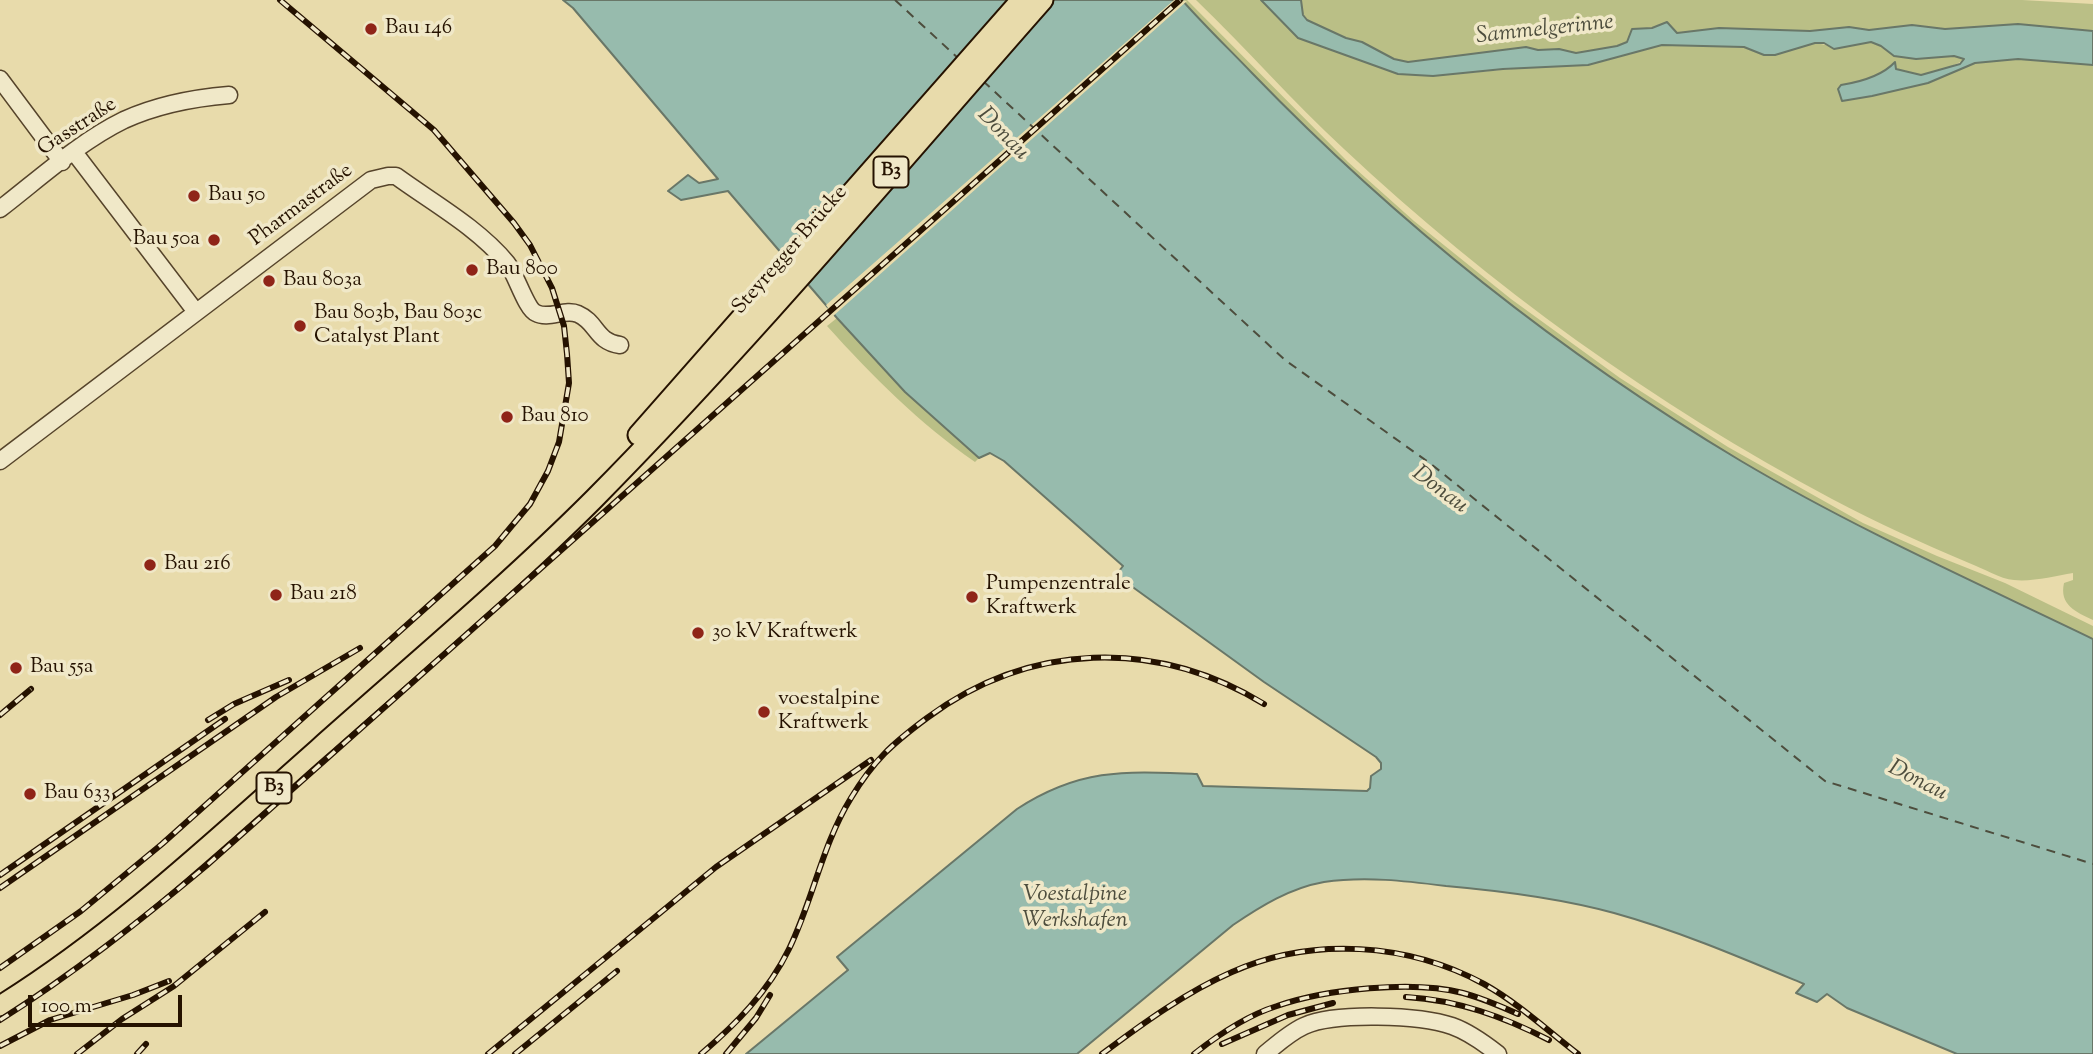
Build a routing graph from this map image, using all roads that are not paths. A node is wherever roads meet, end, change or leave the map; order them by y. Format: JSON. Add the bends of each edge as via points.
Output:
{"nodes":[{"id":1,"x":1021,"y":0,"type":"edge"},
{"id":2,"x":1043,"y":0,"type":"edge"},
{"id":3,"x":0,"y":79,"type":"edge"},
{"id":4,"x":229,"y":95,"type":"dead end"},
{"id":5,"x":68,"y":157,"type":"junction"},
{"id":6,"x":0,"y":209,"type":"edge"},
{"id":7,"x":196,"y":312,"type":"junction"},
{"id":8,"x":734,"y":338,"type":"junction"},
{"id":9,"x":620,"y":345,"type":"dead end"},
{"id":10,"x":0,"y":461,"type":"edge"},
{"id":11,"x":0,"y":992,"type":"edge"},
{"id":12,"x":0,"y":1006,"type":"edge"},
{"id":13,"x":1265,"y":1054,"type":"edge"},
{"id":14,"x":1498,"y":1054,"type":"edge"}],
"edges":[{"from":1,"to":8,"type":"main road","name":"Steyregger Brücke","number":"B3"},
{"from":2,"to":8,"type":"main road","name":"Steyregger Brücke","number":"B3"},
{"from":3,"to":5,"type":"street"},
{"from":4,"to":5,"type":"street","name":"Gasstraße","via":[[143,112],[102,132]]},
{"from":5,"to":6,"type":"street","name":"Gasstraße"},
{"from":5,"to":7,"type":"street"},
{"from":7,"to":9,"type":"street","name":"Pharmastraße","via":[[371,180],[396,176],[493,248],[516,276],[536,313],[575,312],[610,344]]},
{"from":7,"to":10,"type":"street","name":"Pharmastraße"},
{"from":8,"to":11,"type":"main road","number":"B3","via":[[491,580],[140,890]]},
{"from":8,"to":12,"type":"main road","number":"B3","via":[[594,499],[491,596],[157,891]]},
{"from":13,"to":14,"type":"street","via":[[1306,1026],[1342,1018],[1432,1021],[1470,1034]]}]}
